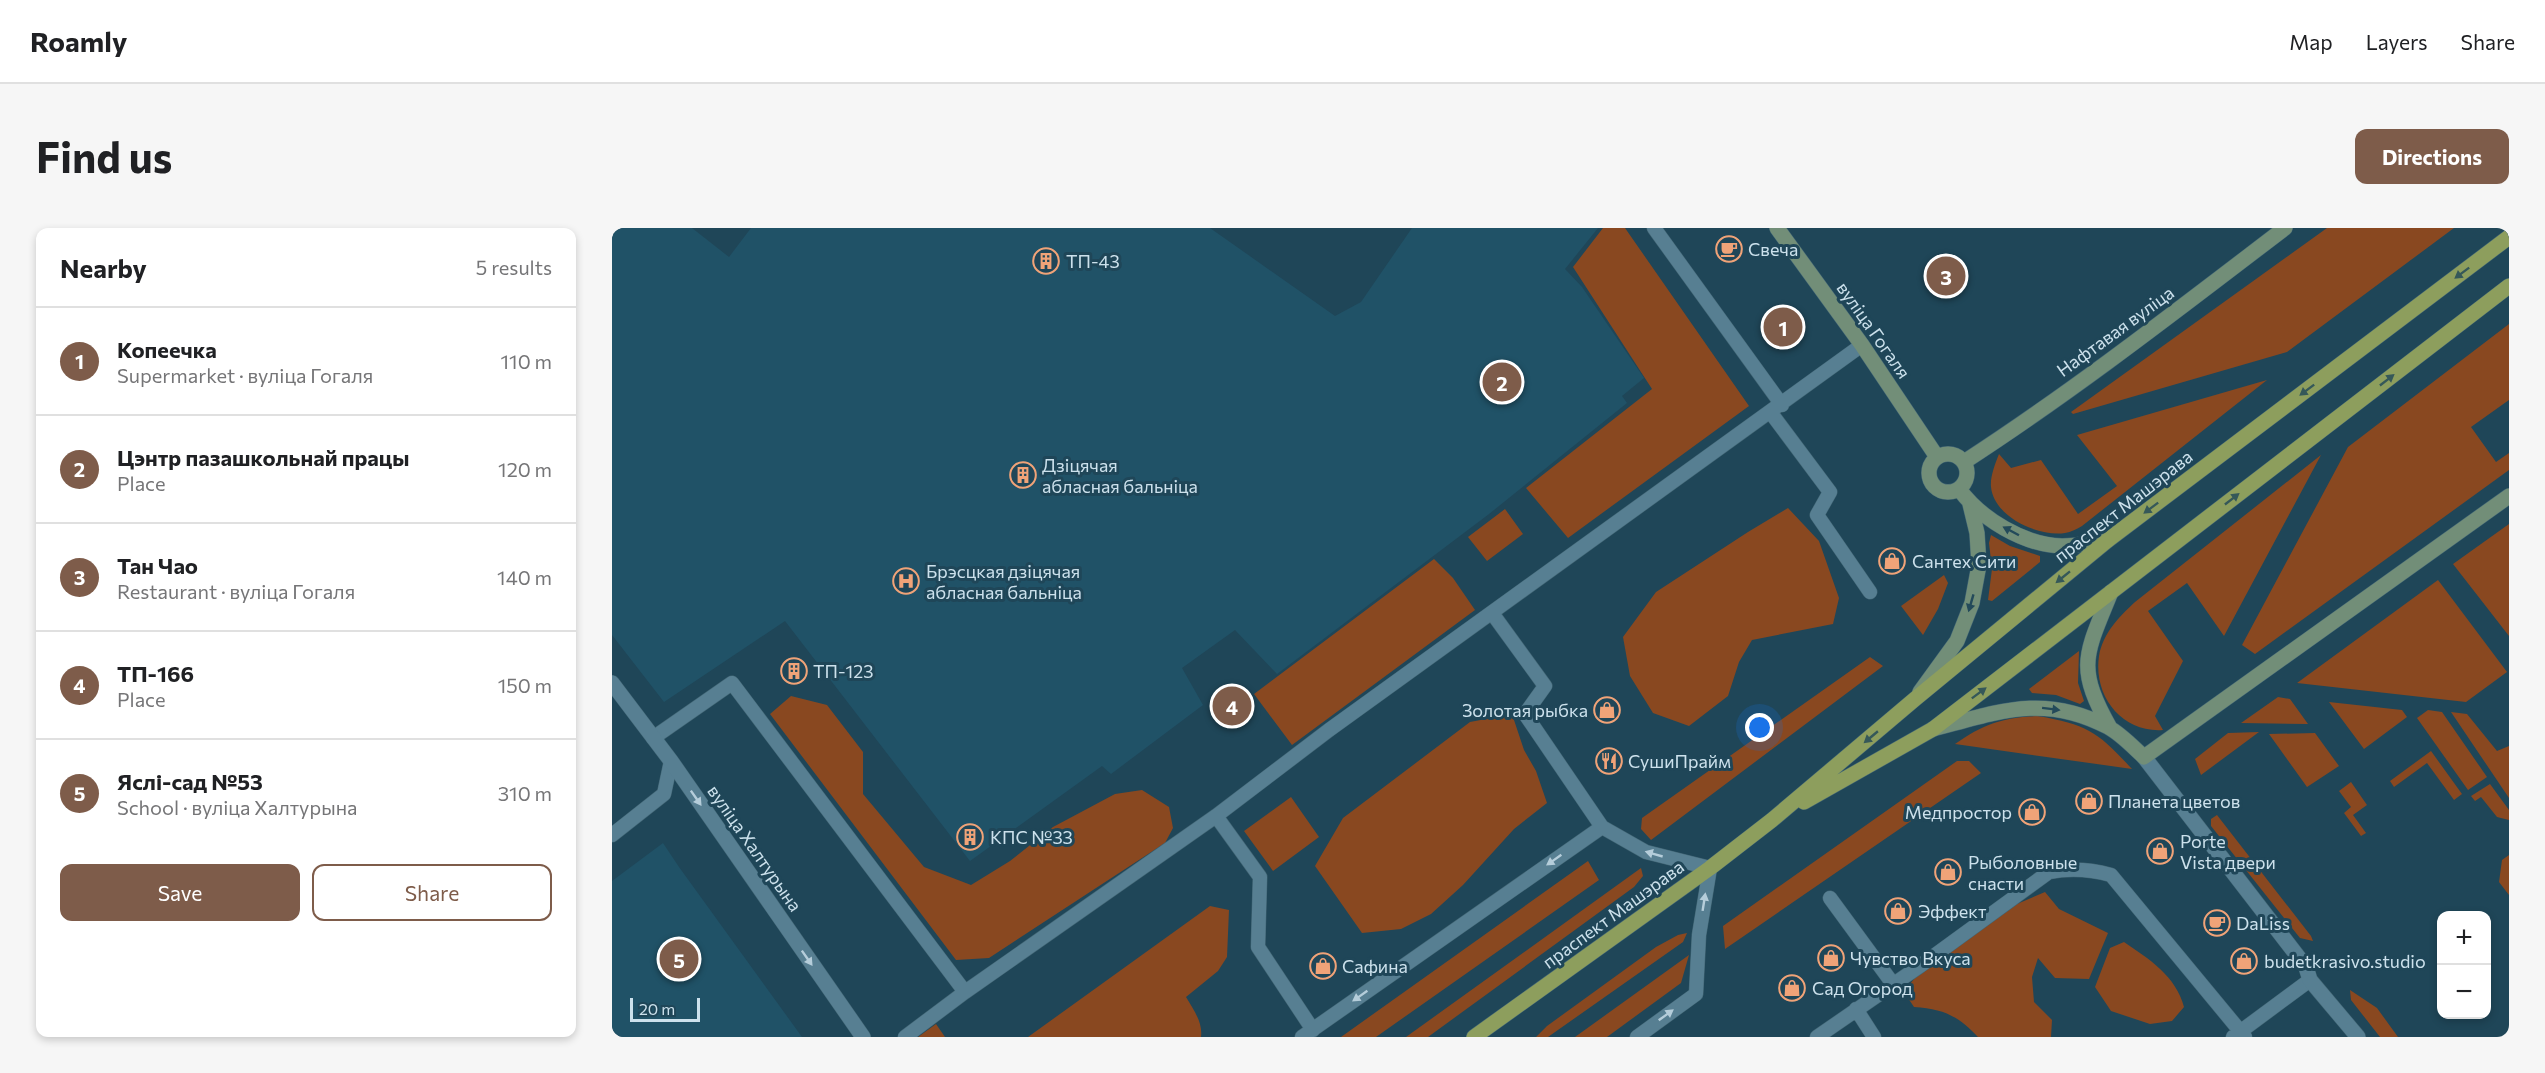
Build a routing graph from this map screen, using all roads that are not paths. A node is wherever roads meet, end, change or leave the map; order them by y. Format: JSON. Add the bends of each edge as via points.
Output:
{"nodes":[{"id":1,"x":1654,"y":228,"type":"edge"},
{"id":2,"x":1777,"y":228,"type":"edge"},
{"id":3,"x":2285,"y":228,"type":"edge"},
{"id":4,"x":2509,"y":237,"type":"edge"},
{"id":5,"x":2509,"y":286,"type":"edge"},
{"id":6,"x":1862,"y":345,"type":"junction"},
{"id":7,"x":1776,"y":409,"type":"junction"},
{"id":8,"x":1937,"y":457,"type":"junction"},
{"id":9,"x":1964,"y":462,"type":"junction"},
{"id":10,"x":1959,"y":489,"type":"junction"},
{"id":11,"x":2509,"y":496,"type":"edge"},
{"id":12,"x":1970,"y":504,"type":"junction"},
{"id":13,"x":2108,"y":540,"type":"junction"},
{"id":14,"x":1870,"y":592,"type":"dead end"},
{"id":15,"x":2111,"y":592,"type":"junction"},
{"id":16,"x":1492,"y":613,"type":"junction"},
{"id":17,"x":612,"y":682,"type":"edge"},
{"id":18,"x":1915,"y":699,"type":"junction"},
{"id":19,"x":2110,"y":728,"type":"junction"},
{"id":20,"x":1933,"y":729,"type":"junction"},
{"id":21,"x":653,"y":738,"type":"junction"},
{"id":22,"x":2144,"y":757,"type":"junction"},
{"id":23,"x":671,"y":761,"type":"junction"},
{"id":24,"x":1216,"y":816,"type":"junction"},
{"id":25,"x":1772,"y":820,"type":"junction"},
{"id":26,"x":1602,"y":827,"type":"junction"},
{"id":27,"x":612,"y":835,"type":"edge"},
{"id":28,"x":1710,"y":868,"type":"junction"},
{"id":29,"x":1830,"y":898,"type":"dead end"},
{"id":30,"x":2310,"y":980,"type":"junction"},
{"id":31,"x":1893,"y":984,"type":"junction"},
{"id":32,"x":965,"y":992,"type":"junction"},
{"id":33,"x":1856,"y":1009,"type":"junction"},
{"id":34,"x":1308,"y":1033,"type":"edge"},
{"id":35,"x":2240,"y":1035,"type":"edge"},
{"id":36,"x":862,"y":1037,"type":"edge"},
{"id":37,"x":905,"y":1037,"type":"edge"},
{"id":38,"x":1474,"y":1037,"type":"edge"},
{"id":39,"x":1637,"y":1037,"type":"edge"},
{"id":40,"x":1817,"y":1037,"type":"edge"},
{"id":41,"x":1874,"y":1037,"type":"edge"},
{"id":42,"x":2358,"y":1037,"type":"edge"}],
"edges":[{"from":1,"to":7,"type":"lane"},
{"from":2,"to":6,"type":"street","name":"вуліца Гогаля"},
{"from":3,"to":9,"type":"street","name":"Нафтавая вуліца"},
{"from":4,"to":13,"type":"main road","name":"праспект Машэрава","one_way":true},
{"from":15,"to":5,"type":"main road","name":"праспект Машэрава","one_way":true},
{"from":6,"to":7,"type":"lane"},
{"from":6,"to":8,"type":"street","name":"вуліца Гогаля"},
{"from":7,"to":14,"type":"lane","via":[[1830,492],[1817,515]]},
{"from":7,"to":16,"type":"lane"},
{"from":8,"to":9,"type":"street","via":[[1952,454]]},
{"from":8,"to":10,"type":"street","via":[[1930,465],[1931,482],[1945,491]]},
{"from":9,"to":10,"type":"street","via":[[1966,480]]},
{"from":10,"to":12,"type":"street"},
{"from":11,"to":22,"type":"street"},
{"from":13,"to":12,"type":"street","one_way":true,"via":[[2061,546],[2023,538]]},
{"from":12,"to":18,"type":"street","one_way":true,"via":[[1979,565],[1972,603],[1957,641]]},
{"from":13,"to":18,"type":"main road","name":"праспект Машэрава","one_way":true},
{"from":15,"to":19,"type":"street","via":[[2087,652],[2093,698]]},
{"from":20,"to":15,"type":"main road","name":"праспект Машэрава","one_way":true},
{"from":16,"to":24,"type":"lane"},
{"from":16,"to":26,"type":"lane","via":[[1545,686],[1525,714]]},
{"from":17,"to":21,"type":"street","name":"вуліца Халтурына"},
{"from":18,"to":25,"type":"main road","name":"праспект Машэрава","one_way":true},
{"from":20,"to":19,"type":"street","one_way":true,"via":[[2025,706],[2075,713]]},
{"from":19,"to":22,"type":"street"},
{"from":20,"to":25,"type":"main road","name":"праспект Машэрава"},
{"from":21,"to":23,"type":"street","name":"вуліца Халтурына"},
{"from":21,"to":32,"type":"lane","via":[[732,683]]},
{"from":22,"to":30,"type":"street","via":[[2306,967]]},
{"from":23,"to":27,"type":"lane","via":[[664,794]]},
{"from":23,"to":36,"type":"street","name":"вуліца Халтурына","one_way":true},
{"from":24,"to":32,"type":"lane"},
{"from":24,"to":34,"type":"lane","via":[[1260,877],[1258,947]]},
{"from":25,"to":28,"type":"main road","name":"праспект Машэрава"},
{"from":28,"to":26,"type":"lane","one_way":true,"via":[[1646,852]]},
{"from":26,"to":34,"type":"lane","one_way":true},
{"from":28,"to":38,"type":"main road","name":"праспект Машэрава"},
{"from":39,"to":28,"type":"lane","one_way":true,"via":[[1696,994],[1699,935]]},
{"from":29,"to":31,"type":"lane"},
{"from":30,"to":35,"type":"lane"},
{"from":30,"to":42,"type":"street"},
{"from":31,"to":33,"type":"lane"},
{"from":31,"to":35,"type":"lane","via":[[2049,872],[2090,869],[2111,875]]},
{"from":32,"to":37,"type":"lane"},
{"from":33,"to":40,"type":"lane"},
{"from":33,"to":41,"type":"lane"}]}
